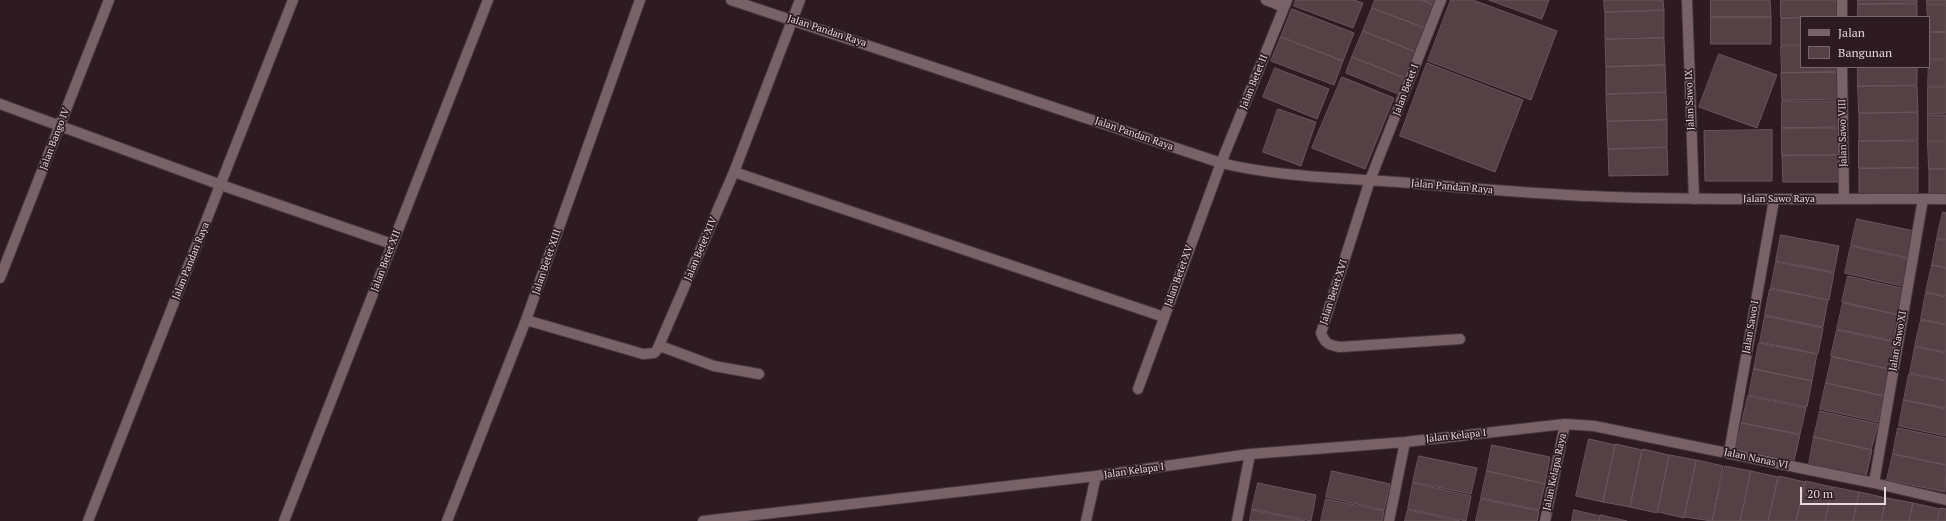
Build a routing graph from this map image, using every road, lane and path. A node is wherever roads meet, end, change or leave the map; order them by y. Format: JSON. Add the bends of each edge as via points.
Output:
{"nodes":[{"id":1,"x":109,"y":0,"type":"edge"},
{"id":2,"x":293,"y":0,"type":"edge"},
{"id":3,"x":488,"y":0,"type":"edge"},
{"id":4,"x":640,"y":0,"type":"edge"},
{"id":5,"x":731,"y":0,"type":"edge"},
{"id":6,"x":800,"y":0,"type":"edge"},
{"id":7,"x":1266,"y":0,"type":"edge"},
{"id":8,"x":1441,"y":0,"type":"edge"},
{"id":9,"x":1687,"y":0,"type":"edge"},
{"id":10,"x":1842,"y":0,"type":"edge"},
{"id":11,"x":1285,"y":3,"type":"edge"},
{"id":12,"x":1842,"y":16,"type":"edge"},
{"id":13,"x":792,"y":19,"type":"junction"},
{"id":14,"x":1842,"y":68,"type":"edge"},
{"id":15,"x":0,"y":104,"type":"edge"},
{"id":16,"x":60,"y":126,"type":"junction"},
{"id":17,"x":1221,"y":163,"type":"junction"},
{"id":18,"x":734,"y":172,"type":"junction"},
{"id":19,"x":1370,"y":180,"type":"junction"},
{"id":20,"x":220,"y":185,"type":"junction"},
{"id":21,"x":1612,"y":197,"type":"joint"},
{"id":22,"x":1694,"y":199,"type":"junction"},
{"id":23,"x":1844,"y":199,"type":"junction"},
{"id":24,"x":1923,"y":199,"type":"junction"},
{"id":25,"x":1946,"y":199,"type":"edge"},
{"id":26,"x":1774,"y":200,"type":"junction"},
{"id":27,"x":392,"y":244,"type":"junction"},
{"id":28,"x":0,"y":278,"type":"edge"},
{"id":29,"x":1164,"y":317,"type":"junction"},
{"id":30,"x":526,"y":320,"type":"junction"},
{"id":31,"x":1460,"y":339,"type":"dead end"},
{"id":32,"x":660,"y":346,"type":"junction"},
{"id":33,"x":759,"y":374,"type":"dead end"},
{"id":34,"x":1138,"y":389,"type":"dead end"},
{"id":35,"x":1565,"y":424,"type":"junction"},
{"id":36,"x":1405,"y":442,"type":"junction"},
{"id":37,"x":1729,"y":453,"type":"junction"},
{"id":38,"x":1250,"y":454,"type":"junction"},
{"id":39,"x":1096,"y":476,"type":"junction"},
{"id":40,"x":1874,"y":483,"type":"junction"},
{"id":41,"x":1946,"y":500,"type":"edge"},
{"id":42,"x":88,"y":521,"type":"edge"},
{"id":43,"x":284,"y":521,"type":"edge"},
{"id":44,"x":447,"y":521,"type":"edge"},
{"id":45,"x":703,"y":521,"type":"edge"},
{"id":46,"x":1086,"y":521,"type":"edge"},
{"id":47,"x":1237,"y":521,"type":"edge"},
{"id":48,"x":1389,"y":521,"type":"edge"},
{"id":49,"x":1545,"y":521,"type":"edge"}],
"edges":[{"from":1,"to":16,"type":"street","name":"Jalan Bango IV"},
{"from":2,"to":20,"type":"street","name":"Jalan Pandan Raya"},
{"from":3,"to":27,"type":"street","name":"Jalan Betet XII"},
{"from":4,"to":30,"type":"street","name":"Jalan Betet XIII"},
{"from":5,"to":13,"type":"street","name":"Jalan Pandan Raya"},
{"from":6,"to":13,"type":"street","name":"Jalan Betet XIV"},
{"from":7,"to":11,"type":"street"},
{"from":8,"to":19,"type":"street","name":"Jalan Betet I"},
{"from":9,"to":22,"type":"street","name":"Jalan Sawo IX"},
{"from":10,"to":12,"type":"street"},
{"from":11,"to":17,"type":"street","name":"Jalan Betet II"},
{"from":13,"to":17,"type":"street","name":"Jalan Pandan Raya"},
{"from":13,"to":18,"type":"street","name":"Jalan Betet XIV"},
{"from":14,"to":23,"type":"street","name":"Jalan Sawo VIII"},
{"from":15,"to":16,"type":"street"},
{"from":16,"to":20,"type":"street"},
{"from":16,"to":28,"type":"street","name":"Jalan Bango IV"},
{"from":17,"to":19,"type":"street","name":"Jalan Pandan Raya","via":[[1244,169],[1311,177]]},
{"from":17,"to":29,"type":"street","name":"Jalan Betet XV"},
{"from":18,"to":29,"type":"street"},
{"from":18,"to":32,"type":"street","name":"Jalan Betet XIV"},
{"from":19,"to":21,"type":"street","name":"Jalan Pandan Raya"},
{"from":19,"to":31,"type":"street","name":"Jalan Betet XVI","via":[[1321,333],[1323,340],[1329,345],[1340,347]]},
{"from":20,"to":27,"type":"street"},
{"from":20,"to":42,"type":"street","name":"Jalan Pandan Raya"},
{"from":21,"to":22,"type":"street","name":"Jalan Sawo Raya"},
{"from":22,"to":26,"type":"street","name":"Jalan Sawo Raya"},
{"from":23,"to":24,"type":"street","name":"Jalan Sawo Raya"},
{"from":23,"to":26,"type":"street","name":"Jalan Sawo Raya"},
{"from":24,"to":25,"type":"street","name":"Jalan Sawo Raya"},
{"from":24,"to":40,"type":"street","name":"Jalan Sawo XI"},
{"from":26,"to":37,"type":"street","name":"Jalan Sawo I"},
{"from":27,"to":43,"type":"street","name":"Jalan Betet XII"},
{"from":29,"to":34,"type":"street","name":"Jalan Betet XV"},
{"from":30,"to":32,"type":"street","via":[[643,354],[654,353]]},
{"from":30,"to":44,"type":"street","name":"Jalan Betet XIII"},
{"from":32,"to":33,"type":"street","via":[[714,366]]},
{"from":35,"to":36,"type":"street","name":"Jalan Kelapa I"},
{"from":35,"to":37,"type":"street","name":"Jalan Nanas VI","via":[[1594,426]]},
{"from":35,"to":49,"type":"street","name":"Jalan Kelapa Raya"},
{"from":36,"to":38,"type":"street","name":"Jalan Kelapa I"},
{"from":36,"to":48,"type":"street"},
{"from":37,"to":40,"type":"street","name":"Jalan Nanas VI"},
{"from":38,"to":39,"type":"street","name":"Jalan Kelapa I"},
{"from":38,"to":47,"type":"street"},
{"from":39,"to":45,"type":"street","name":"Jalan Kelapa I"},
{"from":39,"to":46,"type":"street"},
{"from":40,"to":41,"type":"street","name":"Jalan Nanas VI"}]}
